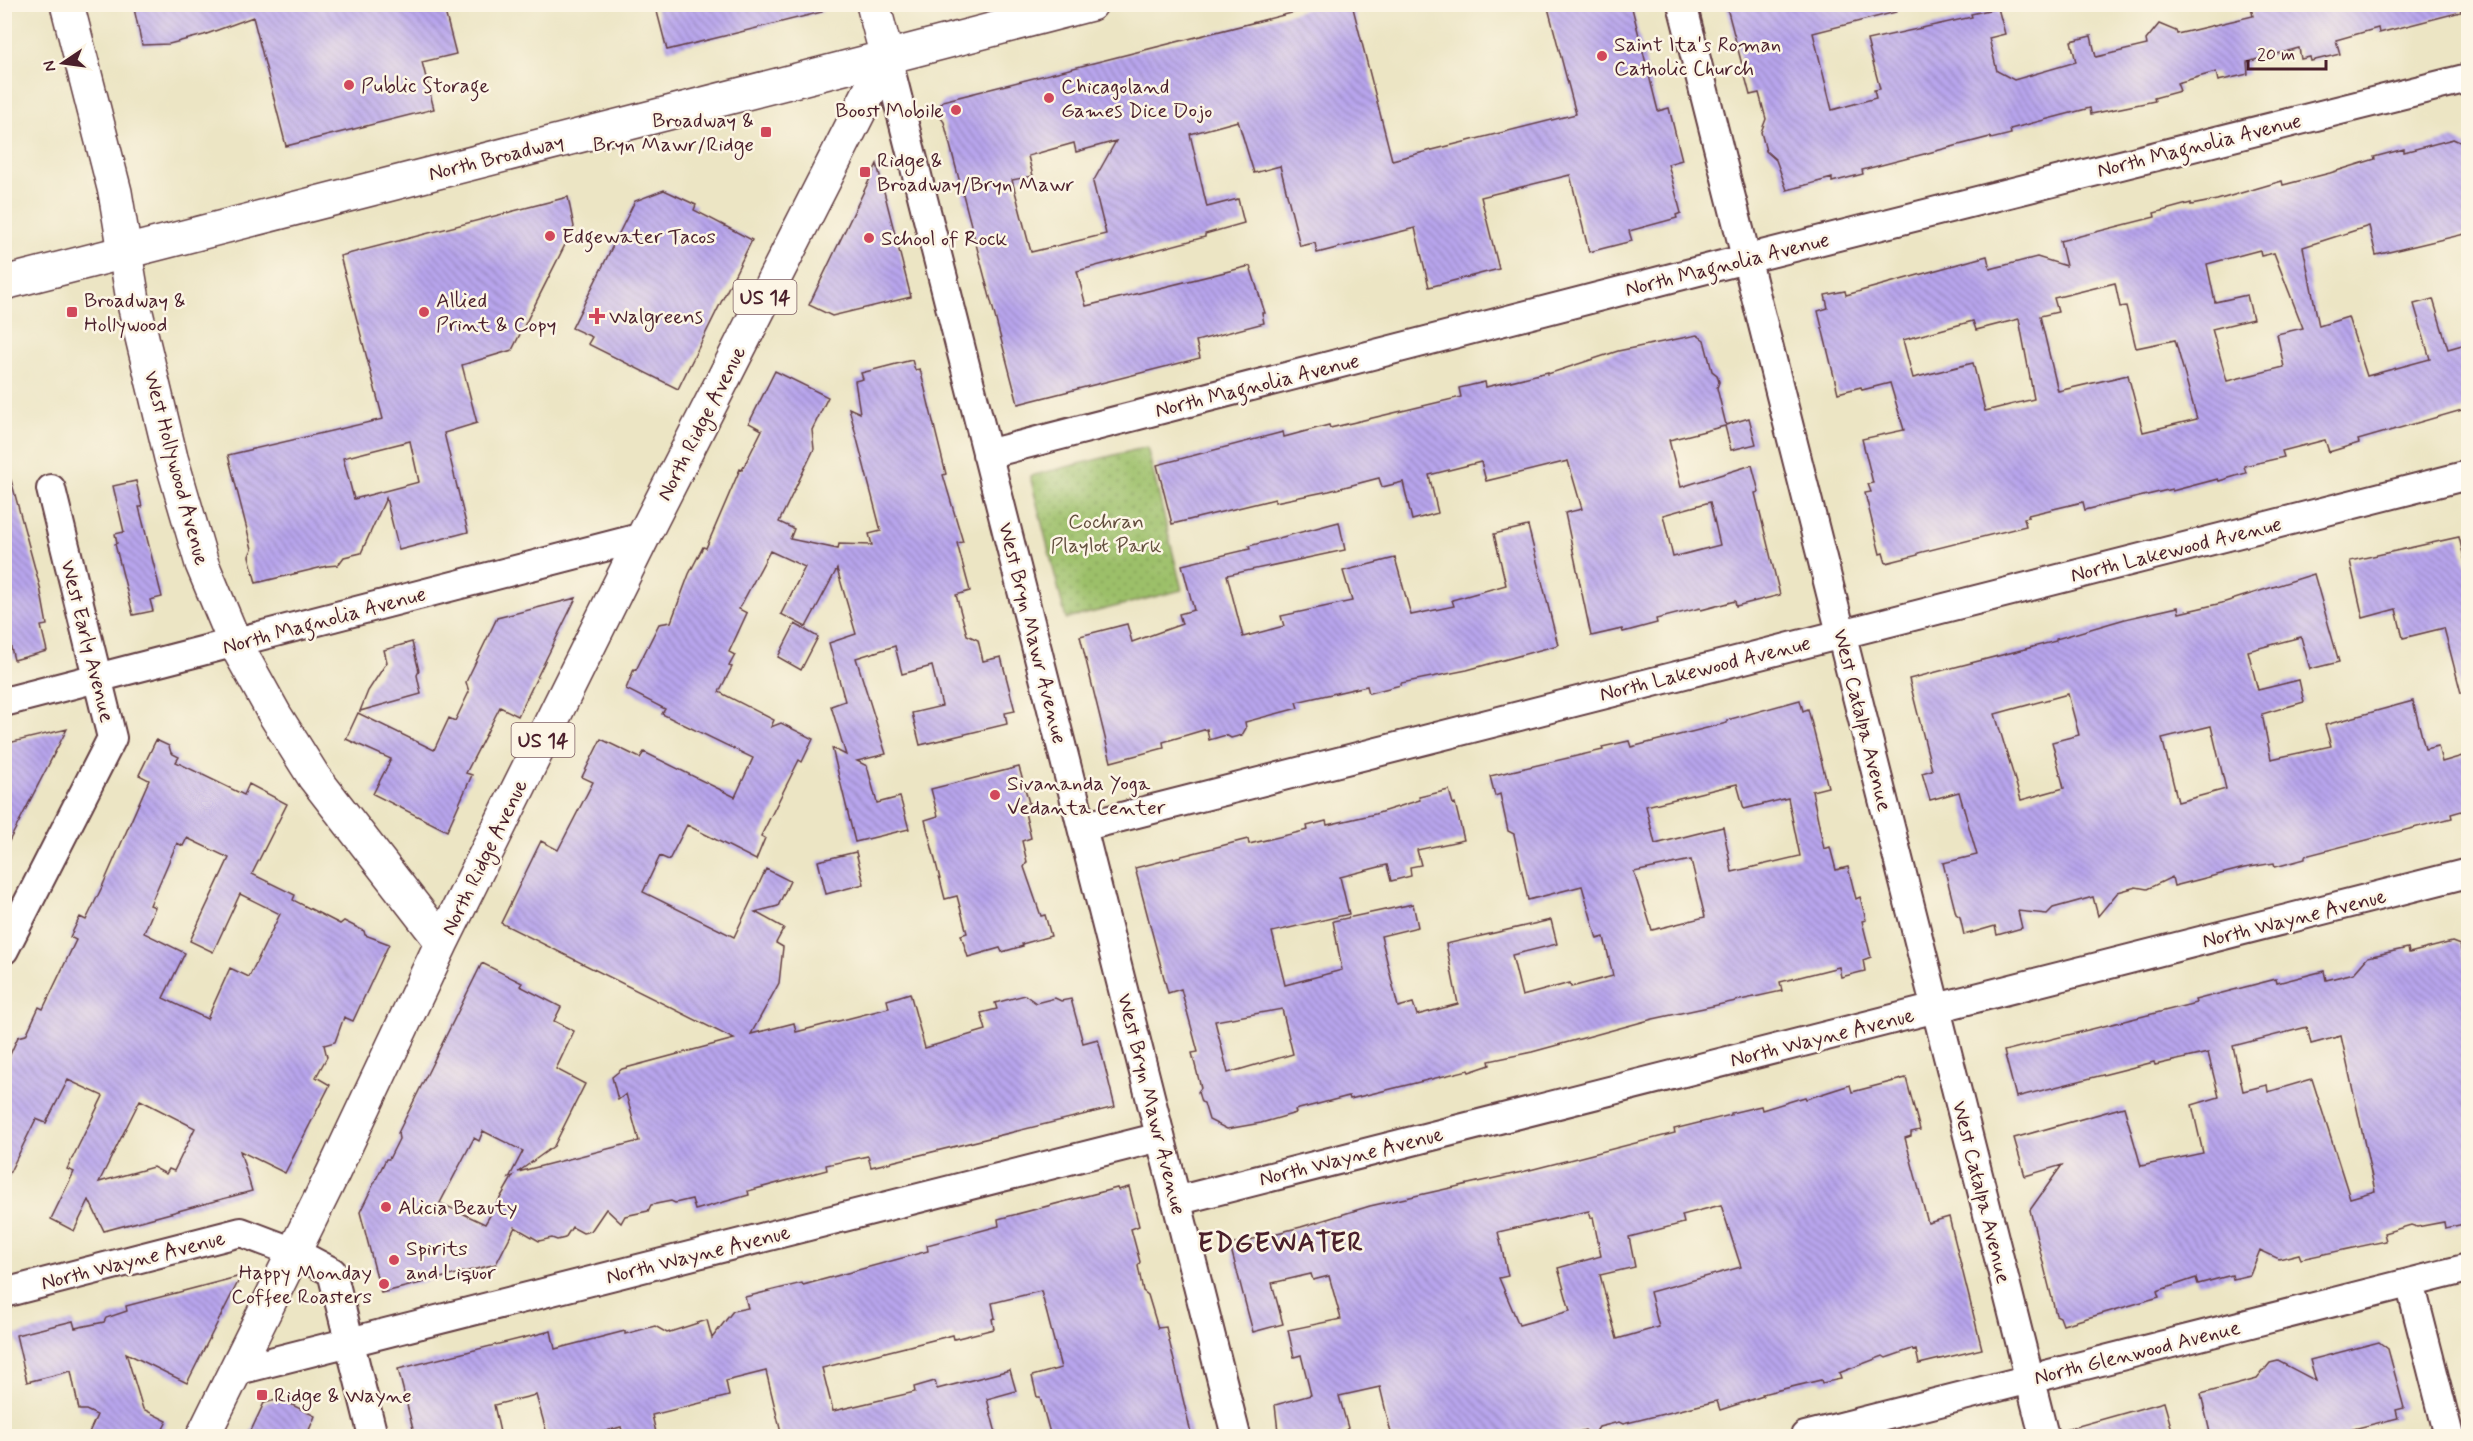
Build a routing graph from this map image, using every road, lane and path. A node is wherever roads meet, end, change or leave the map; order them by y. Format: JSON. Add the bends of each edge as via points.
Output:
{"nodes":[{"id":1,"x":67,"y":4,"type":"edge"},
{"id":2,"x":873,"y":4,"type":"edge"},
{"id":3,"x":1091,"y":4,"type":"edge"},
{"id":4,"x":1682,"y":4,"type":"edge"},
{"id":5,"x":887,"y":57,"type":"junction"},
{"id":6,"x":2469,"y":78,"type":"edge"},
{"id":7,"x":123,"y":252,"type":"junction"},
{"id":8,"x":1746,"y":259,"type":"junction"},
{"id":9,"x":4,"y":283,"type":"edge"},
{"id":10,"x":987,"y":454,"type":"junction"},
{"id":11,"x":2469,"y":475,"type":"edge"},
{"id":12,"x":51,"y":489,"type":"dead end"},
{"id":13,"x":643,"y":537,"type":"junction"},
{"id":14,"x":1841,"y":633,"type":"junction"},
{"id":15,"x":235,"y":643,"type":"junction"},
{"id":16,"x":98,"y":678,"type":"junction"},
{"id":17,"x":4,"y":702,"type":"edge"},
{"id":18,"x":1082,"y":827,"type":"junction"},
{"id":19,"x":2469,"y":873,"type":"edge"},
{"id":20,"x":442,"y":942,"type":"junction"},
{"id":21,"x":4,"y":950,"type":"edge"},
{"id":22,"x":1936,"y":1008,"type":"junction"},
{"id":23,"x":1160,"y":1137,"type":"junction"},
{"id":24,"x":1176,"y":1201,"type":"junction"},
{"id":25,"x":294,"y":1252,"type":"junction"},
{"id":26,"x":2469,"y":1268,"type":"edge"},
{"id":27,"x":2410,"y":1283,"type":"junction"},
{"id":28,"x":4,"y":1293,"type":"edge"},
{"id":29,"x":350,"y":1341,"type":"junction"},
{"id":30,"x":235,"y":1371,"type":"junction"},
{"id":31,"x":2030,"y":1380,"type":"junction"},
{"id":32,"x":202,"y":1437,"type":"edge"},
{"id":33,"x":373,"y":1437,"type":"edge"},
{"id":34,"x":1236,"y":1437,"type":"edge"},
{"id":35,"x":1805,"y":1437,"type":"edge"},
{"id":36,"x":2044,"y":1437,"type":"edge"},
{"id":37,"x":2450,"y":1437,"type":"edge"}],
"edges":[{"from":1,"to":7,"type":"main road","name":"West Hollywood Avenue","via":[[115,192]]},
{"from":2,"to":5,"type":"main road","name":"West Bryn Mawr Avenue"},
{"from":3,"to":5,"type":"main road","name":"North Broadway"},
{"from":4,"to":8,"type":"street","name":"West Catalpa Avenue"},
{"from":5,"to":7,"type":"main road","name":"North Broadway"},
{"from":5,"to":10,"type":"street","name":"West Bryn Mawr Avenue"},
{"from":5,"to":13,"type":"main road","name":"North Ridge Avenue","number":"US 14"},
{"from":6,"to":8,"type":"street","name":"North Magnolia Avenue"},
{"from":7,"to":9,"type":"main road","name":"North Broadway"},
{"from":7,"to":15,"type":"main road","name":"West Hollywood Avenue","via":[[184,506],[202,564]]},
{"from":8,"to":10,"type":"street","name":"North Magnolia Avenue"},
{"from":8,"to":14,"type":"street","name":"West Catalpa Avenue"},
{"from":10,"to":18,"type":"street","name":"West Bryn Mawr Avenue"},
{"from":11,"to":14,"type":"street","name":"North Lakewood Avenue"},
{"from":12,"to":16,"type":"street","name":"West Early Avenue"},
{"from":13,"to":15,"type":"street","name":"North Magnolia Avenue"},
{"from":13,"to":20,"type":"main road","name":"North Ridge Avenue","number":"US 14"},
{"from":14,"to":18,"type":"street","name":"North Lakewood Avenue"},
{"from":14,"to":22,"type":"street","name":"West Catalpa Avenue"},
{"from":15,"to":16,"type":"street","name":"North Magnolia Avenue"},
{"from":15,"to":20,"type":"main road","name":"West Hollywood Avenue","via":[[314,777]]},
{"from":16,"to":17,"type":"street","name":"North Magnolia Avenue"},
{"from":16,"to":21,"type":"street","name":"West Early Avenue","via":[[112,738]]},
{"from":18,"to":23,"type":"street","name":"West Bryn Mawr Avenue"},
{"from":19,"to":22,"type":"street","name":"North Wayne Avenue"},
{"from":20,"to":25,"type":"main road","name":"North Ridge Avenue","number":"US 14"},
{"from":22,"to":24,"type":"street","name":"North Wayne Avenue"},
{"from":22,"to":31,"type":"street","name":"West Catalpa Avenue"},
{"from":23,"to":24,"type":"street","name":"West Bryn Mawr Avenue"},
{"from":23,"to":29,"type":"street","name":"North Wayne Avenue"},
{"from":24,"to":34,"type":"street","name":"West Bryn Mawr Avenue"},
{"from":25,"to":28,"type":"street","name":"North Wayne Avenue","via":[[241,1232]]},
{"from":25,"to":29,"type":"street","via":[[332,1272]]},
{"from":25,"to":30,"type":"main road","name":"North Ridge Avenue","number":"US 14"},
{"from":26,"to":27,"type":"street","name":"North Glenwood Avenue"},
{"from":27,"to":31,"type":"street","name":"North Glenwood Avenue"},
{"from":27,"to":37,"type":"street"},
{"from":29,"to":30,"type":"street","name":"North Wayne Avenue"},
{"from":29,"to":33,"type":"street"},
{"from":30,"to":32,"type":"main road","name":"North Ridge Avenue","number":"US 14"},
{"from":31,"to":35,"type":"street","name":"North Glenwood Avenue"},
{"from":31,"to":36,"type":"street","name":"West Catalpa Avenue"}]}
